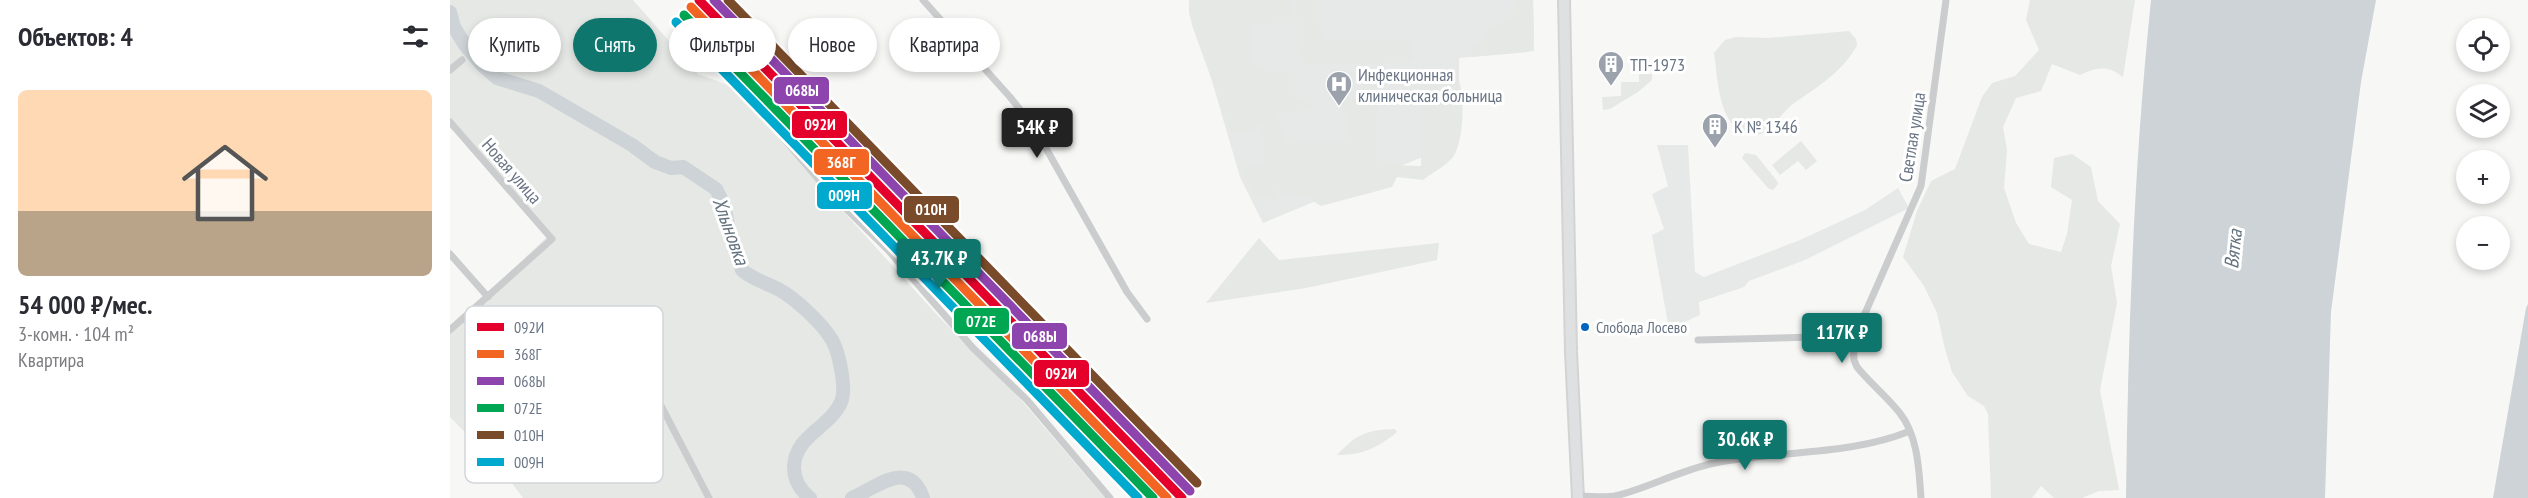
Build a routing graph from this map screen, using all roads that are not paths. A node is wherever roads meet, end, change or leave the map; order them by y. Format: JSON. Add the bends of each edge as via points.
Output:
{"nodes":[{"id":1,"x":923,"y":0,"type":"edge"},
{"id":2,"x":1564,"y":0,"type":"edge"},
{"id":3,"x":1946,"y":0,"type":"edge"},
{"id":4,"x":462,"y":60,"type":"dead end"},
{"id":5,"x":450,"y":70,"type":"edge"},
{"id":6,"x":751,"y":94,"type":"dead end"},
{"id":7,"x":450,"y":122,"type":"edge"},
{"id":8,"x":450,"y":254,"type":"edge"},
{"id":9,"x":488,"y":297,"type":"junction"},
{"id":10,"x":477,"y":306,"type":"edge"},
{"id":11,"x":465,"y":317,"type":"edge"},
{"id":12,"x":465,"y":319,"type":"edge"},
{"id":13,"x":1147,"y":319,"type":"dead end"},
{"id":14,"x":461,"y":320,"type":"junction"},
{"id":15,"x":450,"y":330,"type":"edge"},
{"id":16,"x":1853,"y":336,"type":"junction"},
{"id":17,"x":1698,"y":340,"type":"dead end"},
{"id":18,"x":663,"y":409,"type":"edge"},
{"id":19,"x":1910,"y":431,"type":"junction"},
{"id":20,"x":1578,"y":497,"type":"edge"},
{"id":21,"x":709,"y":498,"type":"edge"},
{"id":22,"x":1110,"y":498,"type":"edge"},
{"id":23,"x":1921,"y":498,"type":"edge"}],
"edges":[{"from":1,"to":13,"type":"street","via":[[1034,127],[1127,292]]},
{"from":2,"to":20,"type":"main road"},
{"from":3,"to":16,"type":"street","name":"Светлая улица","via":[[1921,186]]},
{"from":4,"to":5,"type":"street"},
{"from":6,"to":22,"type":"street","via":[[831,194],[888,250],[973,348],[1027,400]]},
{"from":7,"to":9,"type":"street","name":"Новая улица","via":[[552,239]]},
{"from":8,"to":9,"type":"street"},
{"from":9,"to":10,"type":"street"},
{"from":11,"to":14,"type":"street"},
{"from":12,"to":14,"type":"street"},
{"from":14,"to":15,"type":"street"},
{"from":16,"to":17,"type":"street"},
{"from":16,"to":19,"type":"street","via":[[1857,367],[1900,413]]},
{"from":18,"to":21,"type":"street"},
{"from":19,"to":20,"type":"street","via":[[1853,446],[1713,464],[1614,496]]},
{"from":19,"to":23,"type":"street"}]}
